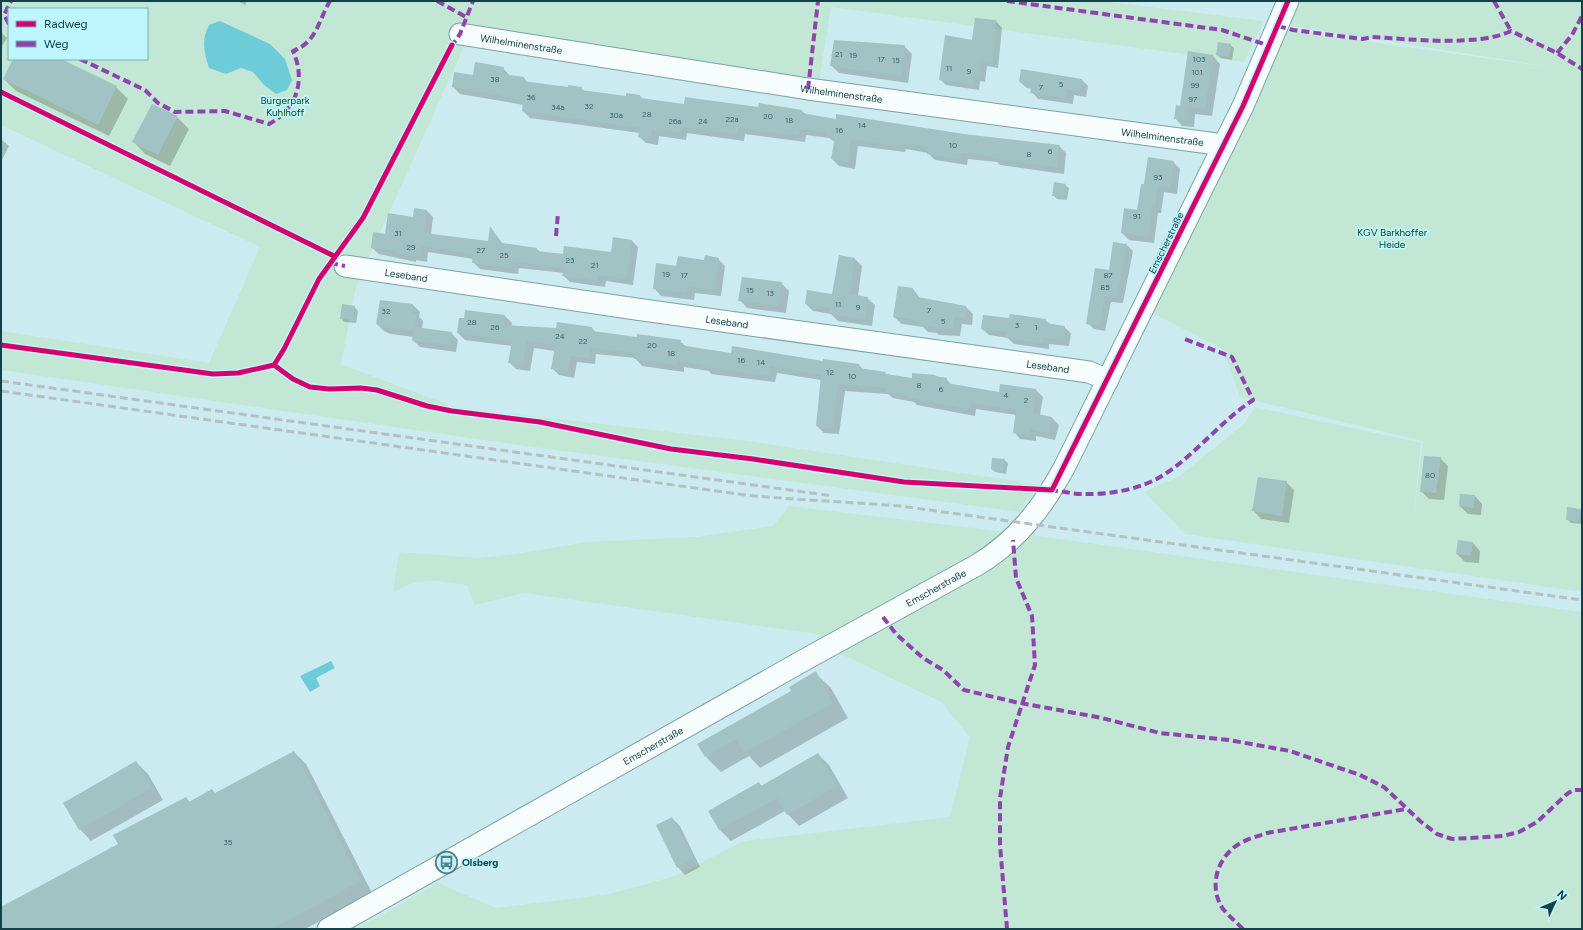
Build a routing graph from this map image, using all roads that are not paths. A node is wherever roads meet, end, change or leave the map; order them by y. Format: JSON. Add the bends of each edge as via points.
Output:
{"nodes":[{"id":1,"x":1288,"y":1,"type":"edge"},
{"id":2,"x":460,"y":34,"type":"dead end"},
{"id":3,"x":1224,"y":145,"type":"junction"},
{"id":4,"x":345,"y":266,"type":"dead end"},
{"id":5,"x":1108,"y":380,"type":"junction"},
{"id":6,"x":328,"y":929,"type":"edge"}],
"edges":[{"from":1,"to":3,"type":"street","name":"Emscherstraße"},
{"from":2,"to":3,"type":"street","name":"Wilhelminenstraße","via":[[808,89]]},
{"from":3,"to":5,"type":"street","name":"Emscherstraße"},
{"from":4,"to":5,"type":"street","name":"Leseband","via":[[1089,372]]},
{"from":5,"to":6,"type":"street","name":"Emscherstraße","via":[[1052,490],[1028,524],[1000,550]]}]}
